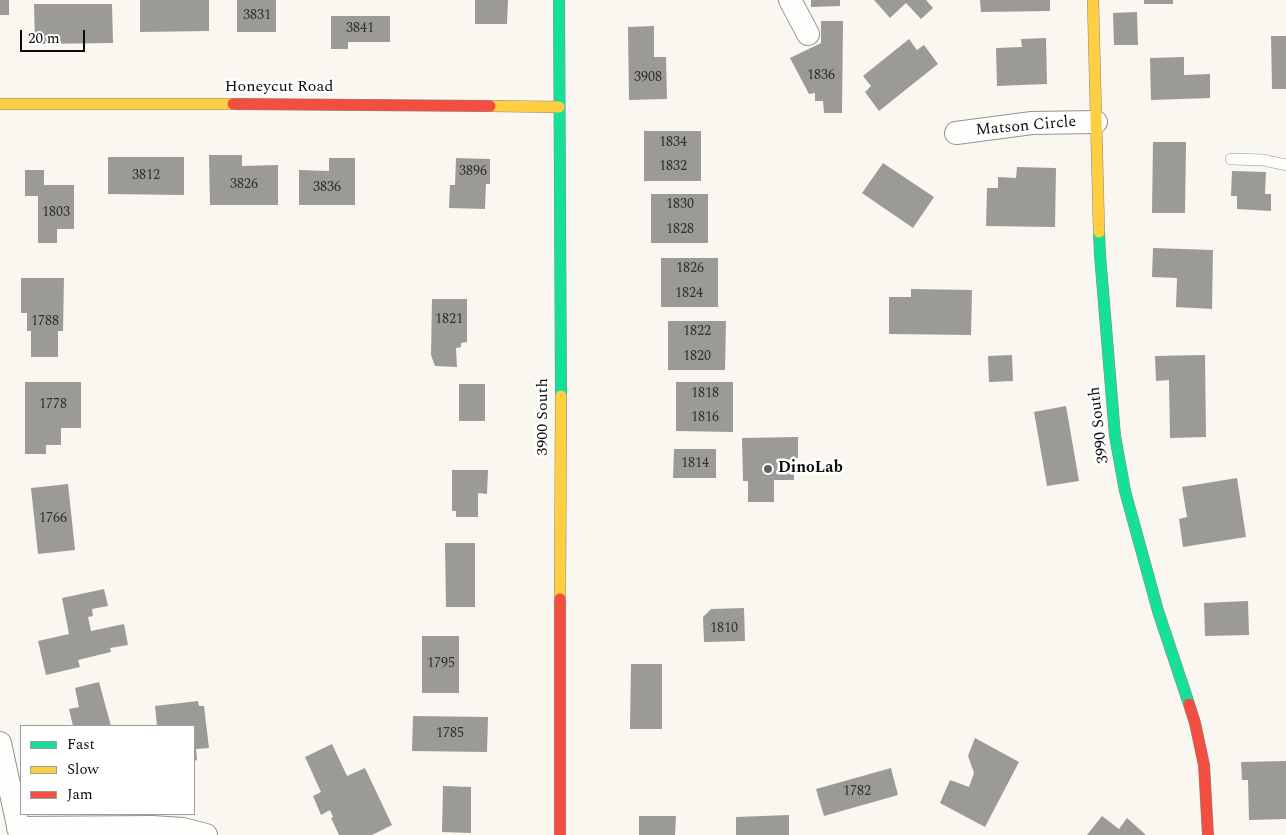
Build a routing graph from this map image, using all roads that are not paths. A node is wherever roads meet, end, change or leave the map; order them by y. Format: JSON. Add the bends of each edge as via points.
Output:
{"nodes":[{"id":1,"x":560,"y":0,"type":"edge"},
{"id":2,"x":790,"y":0,"type":"edge"},
{"id":3,"x":1093,"y":0,"type":"edge"},
{"id":4,"x":808,"y":34,"type":"dead end"},
{"id":5,"x":0,"y":104,"type":"edge"},
{"id":6,"x":559,"y":107,"type":"junction"},
{"id":7,"x":1096,"y":122,"type":"junction"},
{"id":8,"x":956,"y":133,"type":"dead end"},
{"id":9,"x":1231,"y":159,"type":"dead end"},
{"id":10,"x":1286,"y":165,"type":"edge"},
{"id":11,"x":0,"y":743,"type":"edge"},
{"id":12,"x":19,"y":832,"type":"edge"},
{"id":13,"x":206,"y":835,"type":"edge"},
{"id":14,"x":560,"y":835,"type":"edge"},
{"id":15,"x":1208,"y":835,"type":"edge"}],
"edges":[{"from":1,"to":6,"type":"street","name":"3900 South"},
{"from":2,"to":4,"type":"street"},
{"from":3,"to":7,"type":"street","name":"3990 South"},
{"from":5,"to":6,"type":"street","name":"Honeycut Road"},
{"from":6,"to":14,"type":"street","name":"3900 South"},
{"from":7,"to":8,"type":"street","name":"Matson Circle","via":[[1032,123]]},
{"from":7,"to":15,"type":"street","name":"3990 South","via":[[1100,255],[1115,436],[1125,491],[1158,611],[1197,731],[1204,765]]},
{"from":9,"to":10,"type":"lane"},
{"from":11,"to":12,"type":"street"},
{"from":12,"to":13,"type":"street","via":[[152,827],[183,829]]}]}
